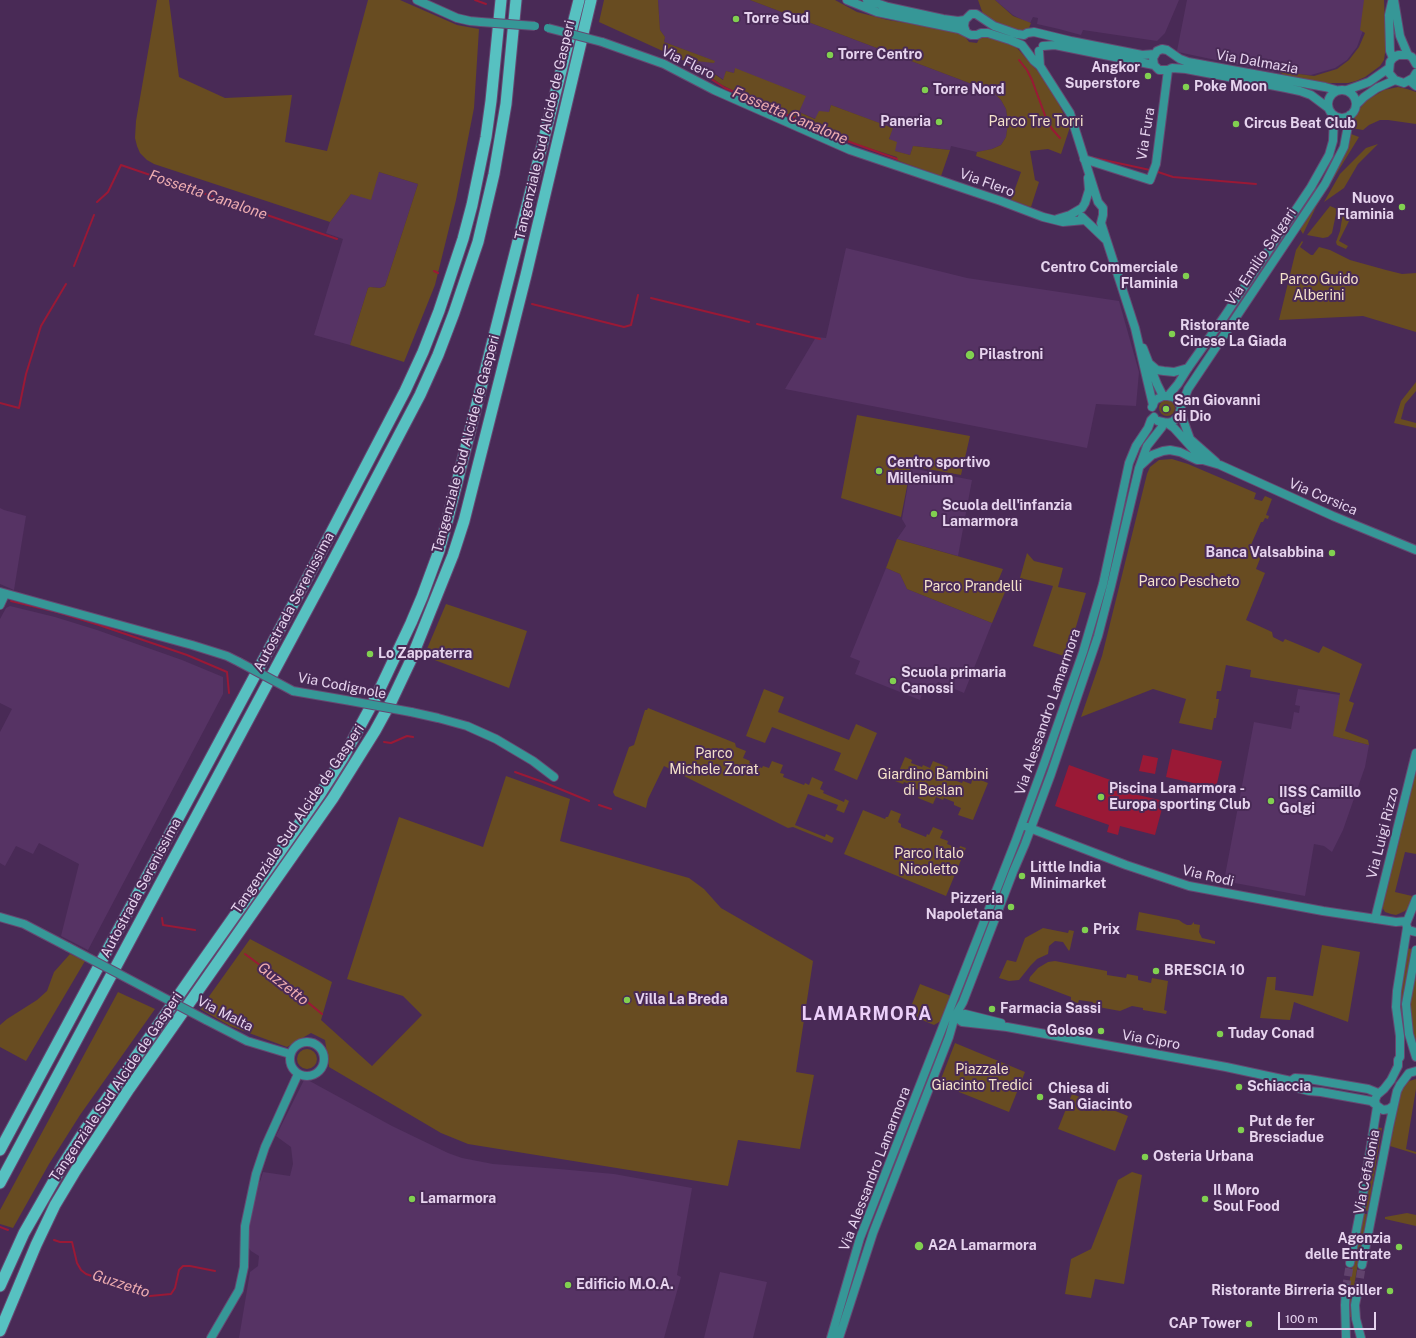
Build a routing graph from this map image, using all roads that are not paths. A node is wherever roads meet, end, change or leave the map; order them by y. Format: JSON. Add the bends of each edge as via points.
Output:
{"nodes":[{"id":1,"x":417,"y":0,"type":"edge"},
{"id":2,"x":501,"y":0,"type":"edge"},
{"id":3,"x":516,"y":0,"type":"edge"},
{"id":4,"x":579,"y":0,"type":"edge"},
{"id":5,"x":847,"y":0,"type":"edge"},
{"id":6,"x":867,"y":0,"type":"edge"},
{"id":7,"x":1393,"y":0,"type":"edge"},
{"id":8,"x":592,"y":2,"type":"edge"},
{"id":9,"x":965,"y":20,"type":"junction"},
{"id":10,"x":984,"y":20,"type":"junction"},
{"id":11,"x":966,"y":32,"type":"junction"},
{"id":12,"x":982,"y":33,"type":"junction"},
{"id":13,"x":1024,"y":35,"type":"junction"},
{"id":14,"x":1040,"y":35,"type":"junction"},
{"id":15,"x":1022,"y":45,"type":"junction"},
{"id":16,"x":1041,"y":49,"type":"junction"},
{"id":17,"x":1028,"y":52,"type":"junction"},
{"id":18,"x":1155,"y":54,"type":"junction"},
{"id":19,"x":1408,"y":55,"type":"junction"},
{"id":20,"x":1174,"y":56,"type":"junction"},
{"id":21,"x":1393,"y":58,"type":"junction"},
{"id":22,"x":1416,"y":64,"type":"edge"},
{"id":23,"x":1040,"y":66,"type":"junction"},
{"id":24,"x":1156,"y":68,"type":"junction"},
{"id":25,"x":1389,"y":68,"type":"junction"},
{"id":26,"x":1170,"y":69,"type":"junction"},
{"id":27,"x":1416,"y":73,"type":"edge"},
{"id":28,"x":1395,"y":80,"type":"junction"},
{"id":29,"x":1413,"y":84,"type":"edge"},
{"id":30,"x":1336,"y":90,"type":"junction"},
{"id":31,"x":1348,"y":90,"type":"junction"},
{"id":32,"x":1165,"y":95,"type":"junction"},
{"id":33,"x":1356,"y":105,"type":"junction"},
{"id":34,"x":1327,"y":107,"type":"junction"},
{"id":35,"x":1350,"y":115,"type":"junction"},
{"id":36,"x":1334,"y":116,"type":"junction"},
{"id":37,"x":1084,"y":159,"type":"junction"},
{"id":38,"x":1088,"y":172,"type":"junction"},
{"id":39,"x":1098,"y":202,"type":"junction"},
{"id":40,"x":1083,"y":206,"type":"junction"},
{"id":41,"x":1102,"y":218,"type":"junction"},
{"id":42,"x":1054,"y":220,"type":"junction"},
{"id":43,"x":1087,"y":222,"type":"junction"},
{"id":44,"x":1108,"y":242,"type":"junction"},
{"id":45,"x":1135,"y":328,"type":"junction"},
{"id":46,"x":1150,"y":364,"type":"junction"},
{"id":47,"x":1188,"y":368,"type":"junction"},
{"id":48,"x":1165,"y":396,"type":"junction"},
{"id":49,"x":1153,"y":405,"type":"junction"},
{"id":50,"x":1181,"y":409,"type":"junction"},
{"id":51,"x":1154,"y":417,"type":"junction"},
{"id":52,"x":1164,"y":423,"type":"junction"},
{"id":53,"x":1203,"y":460,"type":"junction"},
{"id":54,"x":1220,"y":465,"type":"junction"},
{"id":55,"x":1138,"y":468,"type":"junction"},
{"id":56,"x":1416,"y":550,"type":"edge"},
{"id":57,"x":3,"y":593,"type":"edge"},
{"id":58,"x":0,"y":604,"type":"edge"},
{"id":59,"x":1416,"y":753,"type":"edge"},
{"id":60,"x":554,"y":777,"type":"dead end"},
{"id":61,"x":1022,"y":826,"type":"junction"},
{"id":62,"x":1031,"y":829,"type":"junction"},
{"id":63,"x":1416,"y":899,"type":"edge"},
{"id":64,"x":0,"y":917,"type":"edge"},
{"id":65,"x":1375,"y":919,"type":"junction"},
{"id":66,"x":1409,"y":923,"type":"edge"},
{"id":67,"x":1416,"y":932,"type":"edge"},
{"id":68,"x":1416,"y":950,"type":"edge"},
{"id":69,"x":963,"y":1002,"type":"junction"},
{"id":70,"x":952,"y":1013,"type":"junction"},
{"id":71,"x":965,"y":1014,"type":"junction"},
{"id":72,"x":1007,"y":1027,"type":"junction"},
{"id":73,"x":290,"y":1054,"type":"junction"},
{"id":74,"x":1400,"y":1057,"type":"junction"},
{"id":75,"x":1416,"y":1057,"type":"edge"},
{"id":76,"x":1398,"y":1066,"type":"junction"},
{"id":77,"x":1413,"y":1072,"type":"edge"},
{"id":78,"x":298,"y":1074,"type":"junction"},
{"id":79,"x":1291,"y":1081,"type":"junction"},
{"id":80,"x":1379,"y":1092,"type":"junction"},
{"id":81,"x":1394,"y":1102,"type":"junction"},
{"id":82,"x":1376,"y":1105,"type":"junction"},
{"id":83,"x":0,"y":1150,"type":"edge"},
{"id":84,"x":0,"y":1183,"type":"edge"},
{"id":85,"x":1350,"y":1263,"type":"tunnel mouth"},
{"id":86,"x":1362,"y":1265,"type":"tunnel mouth"},
{"id":87,"x":0,"y":1286,"type":"edge"},
{"id":88,"x":1346,"y":1288,"type":"tunnel mouth"},
{"id":89,"x":1358,"y":1290,"type":"tunnel mouth"},
{"id":90,"x":6,"y":1315,"type":"junction"},
{"id":91,"x":0,"y":1331,"type":"edge"},
{"id":92,"x":2,"y":1338,"type":"edge"},
{"id":93,"x":212,"y":1338,"type":"edge"},
{"id":94,"x":831,"y":1338,"type":"edge"},
{"id":95,"x":839,"y":1338,"type":"edge"},
{"id":96,"x":1346,"y":1338,"type":"edge"},
{"id":97,"x":1361,"y":1338,"type":"edge"}],
"edges":[{"from":1,"to":42,"type":"main road","name":"Via Flero","bridge":true,"via":[[470,21],[548,28],[602,42],[664,64],[714,90],[850,150]]},
{"from":2,"to":83,"type":"highway","name":"Autostrada Serenissima","via":[[486,137],[472,206],[439,311],[423,352],[307,580]]},
{"from":3,"to":84,"type":"highway","name":"Autostrada Serenissima","via":[[506,104],[487,208],[478,242],[435,362],[324,578]]},
{"from":4,"to":87,"type":"highway","name":"Tangenziale Sud Alcide de Gasperi","via":[[448,518],[425,591],[411,623],[377,695],[340,762],[85,1130],[24,1233]]},
{"from":5,"to":11,"type":"main road","via":[[877,12]]},
{"from":6,"to":9,"type":"main road","via":[[943,19]]},
{"from":7,"to":19,"type":"main road","via":[[1400,36]]},
{"from":7,"to":21,"type":"main road","via":[[1389,15],[1390,52]]},
{"from":8,"to":90,"type":"highway","name":"Tangenziale Sud Alcide de Gasperi","via":[[464,521],[424,628],[392,700],[333,798],[129,1089],[76,1170],[55,1204]]},
{"from":9,"to":10,"type":"main road","via":[[975,14]]},
{"from":9,"to":11,"type":"main road"},
{"from":10,"to":12,"type":"main road","via":[[985,27]]},
{"from":10,"to":13,"type":"main road","via":[[1008,32]]},
{"from":11,"to":12,"type":"main road","via":[[973,35]]},
{"from":12,"to":15,"type":"main road"},
{"from":13,"to":14,"type":"main road","via":[[1031,32]]},
{"from":13,"to":15,"type":"main road"},
{"from":14,"to":16,"type":"main road"},
{"from":14,"to":18,"type":"main road","name":"Via Dalmazia","via":[[1142,55]]},
{"from":15,"to":17,"type":"main road"},
{"from":16,"to":17,"type":"main road"},
{"from":16,"to":23,"type":"main road"},
{"from":16,"to":24,"type":"main road","name":"Via Dalmazia","via":[[1055,45]]},
{"from":17,"to":23,"type":"main road"},
{"from":18,"to":20,"type":"main road","name":"Via Dalmazia","via":[[1164,49]]},
{"from":18,"to":24,"type":"main road","via":[[1153,58]]},
{"from":19,"to":21,"type":"main road"},
{"from":19,"to":22,"type":"main road"},
{"from":20,"to":26,"type":"main road","via":[[1175,62]]},
{"from":20,"to":30,"type":"main road","name":"Via Dalmazia","via":[[1188,62]]},
{"from":21,"to":25,"type":"main road"},
{"from":23,"to":37,"type":"main road","via":[[1070,113]]},
{"from":24,"to":26,"type":"main road","name":"Via Dalmazia"},
{"from":24,"to":32,"type":"main road","name":"Via Fura","via":[[1163,82]]},
{"from":25,"to":28,"type":"main road","via":[[1389,73]]},
{"from":25,"to":31,"type":"main road","via":[[1369,82]]},
{"from":26,"to":32,"type":"main road","name":"Via Fura"},
{"from":26,"to":34,"type":"main road","name":"Via Dalmazia","via":[[1186,69],[1300,91]]},
{"from":27,"to":29,"type":"main road"},
{"from":28,"to":29,"type":"main road"},
{"from":28,"to":33,"type":"main road","via":[[1364,96]]},
{"from":30,"to":31,"type":"main road"},
{"from":30,"to":34,"type":"main road","via":[[1328,99]]},
{"from":31,"to":33,"type":"main road","via":[[1355,98]]},
{"from":32,"to":37,"type":"main road","name":"Via Fura","via":[[1156,164],[1150,180]]},
{"from":33,"to":35,"type":"main road"},
{"from":34,"to":36,"type":"main road"},
{"from":35,"to":36,"type":"main road","via":[[1342,118]]},
{"from":35,"to":50,"type":"main road","name":"Via Emilio Salgari","via":[[1344,147],[1325,184],[1188,390]]},
{"from":36,"to":47,"type":"main road","name":"Via Emilio Salgari","via":[[1333,141],[1329,155],[1311,187]]},
{"from":37,"to":38,"type":"main road"},
{"from":38,"to":39,"type":"main road"},
{"from":38,"to":40,"type":"main road","via":[[1089,190]]},
{"from":39,"to":40,"type":"main road","via":[[1092,201]]},
{"from":39,"to":41,"type":"main road","via":[[1103,208]]},
{"from":40,"to":42,"type":"main road","via":[[1070,215]]},
{"from":40,"to":43,"type":"main road","via":[[1082,215]]},
{"from":41,"to":43,"type":"main road","via":[[1098,222]]},
{"from":41,"to":44,"type":"main road","via":[[1101,223]]},
{"from":42,"to":43,"type":"main road","name":"Via Flero"},
{"from":43,"to":44,"type":"main road"},
{"from":44,"to":45,"type":"main road"},
{"from":45,"to":46,"type":"main road"},
{"from":45,"to":49,"type":"main road"},
{"from":46,"to":47,"type":"main road","via":[[1157,370],[1164,371],[1174,372]]},
{"from":46,"to":48,"type":"main road"},
{"from":47,"to":48,"type":"main road","name":"Via Emilio Salgari","via":[[1178,384]]},
{"from":48,"to":49,"type":"main road","via":[[1155,400]]},
{"from":48,"to":50,"type":"main road","via":[[1177,400]]},
{"from":49,"to":51,"type":"main road"},
{"from":50,"to":52,"type":"main road","via":[[1177,418]]},
{"from":50,"to":54,"type":"main road","name":"Via Corsica","via":[[1190,439]]},
{"from":51,"to":52,"type":"main road"},
{"from":51,"to":61,"type":"main road","name":"Via Alessandro Lamarmora","via":[[1129,463],[1102,584],[1083,652]]},
{"from":52,"to":53,"type":"main road","via":[[1174,428]]},
{"from":52,"to":55,"type":"main road","name":"Via Alessandro Lamarmora","via":[[1147,446]]},
{"from":53,"to":54,"type":"main road","name":"Via Corsica"},
{"from":53,"to":55,"type":"main road","name":"Via Corsica","via":[[1170,450],[1152,455]]},
{"from":54,"to":56,"type":"main road","name":"Via Corsica"},
{"from":55,"to":62,"type":"main road","name":"Via Alessandro Lamarmora","via":[[1098,636]]},
{"from":57,"to":58,"type":"main road","name":"Via Codignole"},
{"from":57,"to":60,"type":"main road","name":"Via Codignole","bridge":true,"via":[[227,656],[293,691],[411,712],[467,726],[496,739]]},
{"from":59,"to":65,"type":"main road","name":"Via Luigi Rizzo"},
{"from":61,"to":62,"type":"main road","name":"Via Rodi"},
{"from":61,"to":70,"type":"main road","name":"Via Alessandro Lamarmora"},
{"from":62,"to":65,"type":"main road","name":"Via Rodi","via":[[1189,886]]},
{"from":62,"to":69,"type":"main road","name":"Via Alessandro Lamarmora"},
{"from":63,"to":66,"type":"main road","name":"Via Cefalonia"},
{"from":64,"to":73,"type":"main road","name":"Via Malta","bridge":true,"via":[[24,924],[247,1041]]},
{"from":65,"to":66,"type":"main road","name":"Via Rodi"},
{"from":66,"to":67,"type":"main road","via":[[1410,931]]},
{"from":66,"to":74,"type":"main road","name":"Via Cefalonia","via":[[1396,991]]},
{"from":68,"to":75,"type":"main road","via":[[1406,1004],[1409,1034]]},
{"from":69,"to":70,"type":"main road","name":"Via Alessandro Lamarmora"},
{"from":69,"to":71,"type":"main road"},
{"from":70,"to":71,"type":"main road","name":"Via Cipro"},
{"from":70,"to":72,"type":"main road","name":"Via Cipro","via":[[962,1022]]},
{"from":70,"to":94,"type":"main road","name":"Via Alessandro Lamarmora","via":[[860,1238]]},
{"from":70,"to":95,"type":"main road","name":"Via Alessandro Lamarmora","via":[[949,1037],[873,1233]]},
{"from":71,"to":72,"type":"main road","name":"Via Cipro","via":[[1001,1023]]},
{"from":72,"to":79,"type":"main road","name":"Via Cipro"},
{"from":73,"to":78,"type":"main road","via":[[290,1063]]},
{"from":73,"to":78,"type":"main road","via":[[293,1048],[304,1042],[316,1045],[322,1052],[324,1061],[316,1073],[307,1076]]},
{"from":74,"to":75,"type":"main road","via":[[1408,1053]]},
{"from":74,"to":76,"type":"main road","name":"Via Cefalonia"},
{"from":76,"to":77,"type":"main road","name":"Via Cefalonia","via":[[1402,1071]]},
{"from":76,"to":80,"type":"main road","name":"Via Cefalonia","via":[[1391,1080]]},
{"from":77,"to":81,"type":"main road","name":"Via Cefalonia","via":[[1400,1085]]},
{"from":78,"to":93,"type":"main road","via":[[265,1146],[256,1174],[245,1226],[244,1267],[239,1290]]},
{"from":79,"to":80,"type":"main road","name":"Via Cipro","via":[[1296,1078],[1309,1078]]},
{"from":79,"to":82,"type":"main road","name":"Via Cipro","via":[[1297,1088],[1309,1092],[1371,1101]]},
{"from":80,"to":81,"type":"main road","via":[[1390,1092],[1394,1095]]},
{"from":80,"to":82,"type":"main road","name":"Via Cefalonia","via":[[1375,1097]]},
{"from":81,"to":82,"type":"main road","via":[[1386,1110]]},
{"from":81,"to":86,"type":"main road","name":"Via Cefalonia"},
{"from":82,"to":85,"type":"main road","name":"Via Cefalonia"},
{"from":88,"to":96,"type":"main road"},
{"from":89,"to":97,"type":"main road","via":[[1355,1305]]},
{"from":90,"to":91,"type":"highway","name":"Tangenziale Sud Alcide de Gasperi"},
{"from":90,"to":92,"type":"highway"}]}
